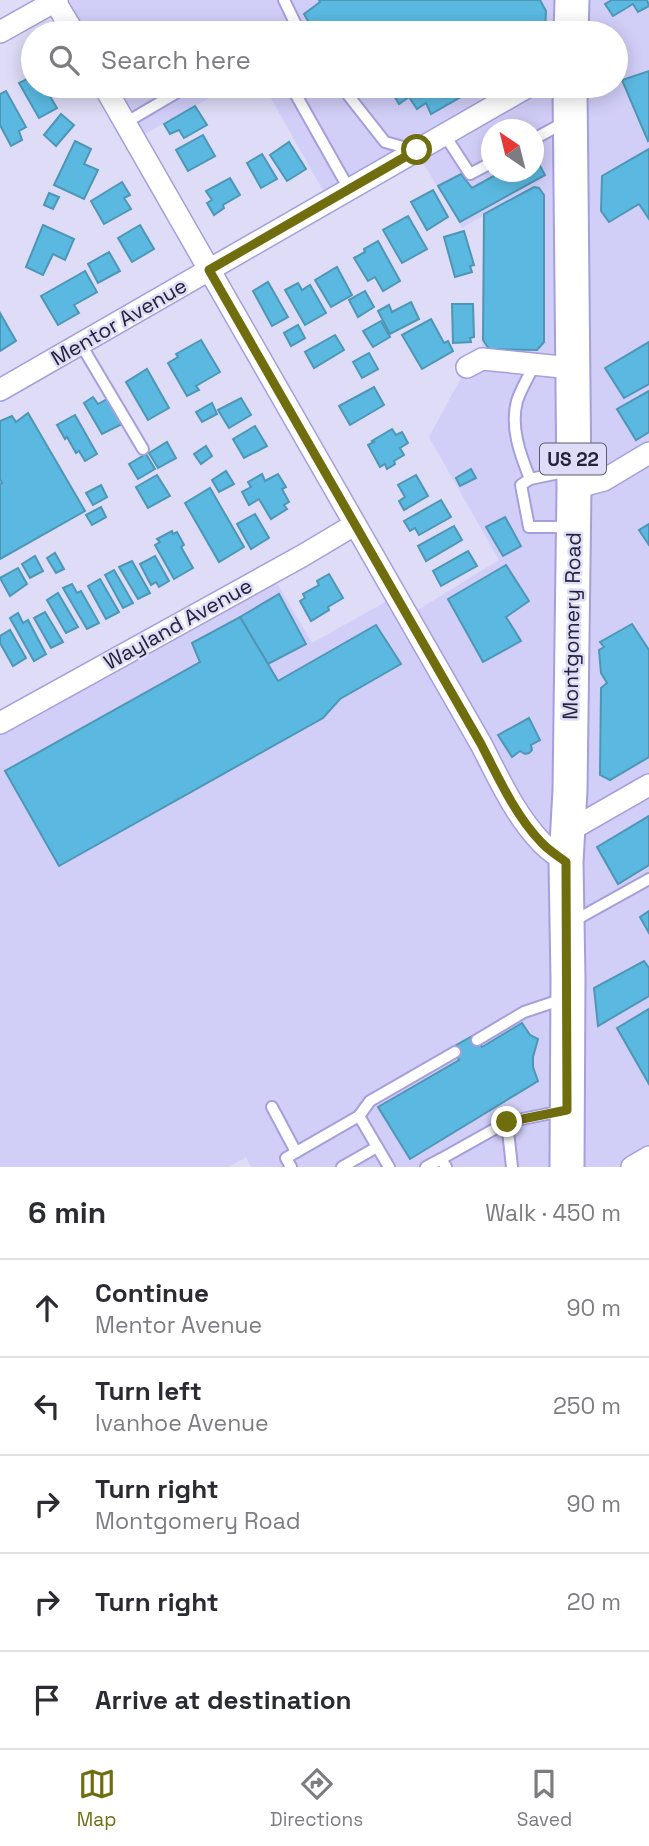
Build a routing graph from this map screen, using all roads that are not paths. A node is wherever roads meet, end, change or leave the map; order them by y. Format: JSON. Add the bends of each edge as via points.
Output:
{"nodes":[{"id":1,"x":56,"y":0,"type":"edge"},
{"id":2,"x":284,"y":0,"type":"edge"},
{"id":3,"x":572,"y":0,"type":"edge"},
{"id":4,"x":67,"y":21,"type":"edge"},
{"id":5,"x":292,"y":21,"type":"edge"},
{"id":6,"x":571,"y":21,"type":"edge"},
{"id":7,"x":0,"y":32,"type":"edge"},
{"id":8,"x":111,"y":98,"type":"edge"},
{"id":9,"x":168,"y":98,"type":"edge"},
{"id":10,"x":298,"y":98,"type":"edge"},
{"id":11,"x":350,"y":98,"type":"edge"},
{"id":12,"x":508,"y":98,"type":"edge"},
{"id":13,"x":570,"y":98,"type":"edge"},
{"id":14,"x":570,"y":118,"type":"junction"},
{"id":15,"x":125,"y":123,"type":"junction"},
{"id":16,"x":544,"y":133,"type":"edge"},
{"id":17,"x":444,"y":134,"type":"junction"},
{"id":18,"x":417,"y":150,"type":"junction"},
{"id":19,"x":481,"y":168,"type":"edge"},
{"id":20,"x":349,"y":189,"type":"junction"},
{"id":21,"x":209,"y":270,"type":"junction"},
{"id":22,"x":80,"y":344,"type":"junction"},
{"id":23,"x":534,"y":365,"type":"junction"},
{"id":24,"x":467,"y":367,"type":"dead end"},
{"id":25,"x":572,"y":368,"type":"junction"},
{"id":26,"x":0,"y":390,"type":"edge"},
{"id":27,"x":143,"y":449,"type":"dead end"},
{"id":28,"x":649,"y":453,"type":"edge"},
{"id":29,"x":530,"y":478,"type":"junction"},
{"id":30,"x":573,"y":479,"type":"junction"},
{"id":31,"x":354,"y":525,"type":"junction"},
{"id":32,"x":573,"y":526,"type":"junction"},
{"id":33,"x":0,"y":723,"type":"edge"},
{"id":34,"x":649,"y":785,"type":"edge"},
{"id":35,"x":567,"y":847,"type":"junction"},
{"id":36,"x":649,"y":879,"type":"edge"},
{"id":37,"x":567,"y":926,"type":"junction"},
{"id":38,"x":568,"y":997,"type":"junction"},
{"id":39,"x":477,"y":1040,"type":"dead end"},
{"id":40,"x":455,"y":1052,"type":"dead end"},
{"id":41,"x":272,"y":1107,"type":"dead end"},
{"id":42,"x":567,"y":1110,"type":"junction"},
{"id":43,"x":359,"y":1116,"type":"junction"},
{"id":44,"x":507,"y":1122,"type":"junction"},
{"id":45,"x":377,"y":1147,"type":"junction"},
{"id":46,"x":296,"y":1152,"type":"junction"},
{"id":47,"x":649,"y":1157,"type":"edge"},
{"id":48,"x":443,"y":1163,"type":"edge"},
{"id":49,"x":291,"y":1167,"type":"edge"},
{"id":50,"x":342,"y":1167,"type":"edge"},
{"id":51,"x":389,"y":1167,"type":"edge"},
{"id":52,"x":426,"y":1167,"type":"edge"},
{"id":53,"x":512,"y":1167,"type":"edge"},
{"id":54,"x":567,"y":1167,"type":"edge"},
{"id":55,"x":632,"y":1167,"type":"edge"}],
"edges":[{"from":1,"to":4,"type":"street"},
{"from":1,"to":7,"type":"street"},
{"from":2,"to":5,"type":"lane"},
{"from":3,"to":6,"type":"main road"},
{"from":8,"to":15,"type":"street"},
{"from":9,"to":15,"type":"lane"},
{"from":10,"to":20,"type":"lane"},
{"from":11,"to":18,"type":"lane","via":[[385,142]]},
{"from":12,"to":17,"type":"street","name":"Mentor Avenue"},
{"from":13,"to":14,"type":"main road","name":"Montgomery Road","number":"US 22"},
{"from":14,"to":16,"type":"lane"},
{"from":14,"to":25,"type":"main road","name":"Montgomery Road","number":"US 22"},
{"from":15,"to":21,"type":"street"},
{"from":17,"to":18,"type":"street","name":"Mentor Avenue"},
{"from":17,"to":19,"type":"lane","via":[[470,174]]},
{"from":18,"to":20,"type":"street","name":"Mentor Avenue"},
{"from":20,"to":21,"type":"street","name":"Mentor Avenue"},
{"from":21,"to":22,"type":"street","name":"Mentor Avenue"},
{"from":21,"to":31,"type":"street"},
{"from":22,"to":26,"type":"street","name":"Mentor Avenue"},
{"from":22,"to":27,"type":"lane"},
{"from":23,"to":24,"type":"street","via":[[482,359]]},
{"from":23,"to":25,"type":"street"},
{"from":23,"to":29,"type":"lane","via":[[517,401],[515,426]]},
{"from":25,"to":30,"type":"main road","name":"Montgomery Road","number":"US 22"},
{"from":28,"to":30,"type":"street","via":[[604,480]]},
{"from":29,"to":30,"type":"lane"},
{"from":29,"to":32,"type":"lane","via":[[521,485],[529,527]]},
{"from":30,"to":32,"type":"main road","name":"Montgomery Road","number":"US 22"},
{"from":31,"to":33,"type":"street","name":"Wayland Avenue"},
{"from":31,"to":35,"type":"street","via":[[525,823],[542,843]]},
{"from":32,"to":35,"type":"main road","name":"Montgomery Road","number":"US 22"},
{"from":34,"to":35,"type":"street"},
{"from":35,"to":37,"type":"main road","name":"Montgomery Road","number":"US 22"},
{"from":36,"to":37,"type":"lane"},
{"from":37,"to":38,"type":"main road","name":"Montgomery Road","number":"US 22"},
{"from":38,"to":39,"type":"lane","via":[[524,1012]]},
{"from":38,"to":42,"type":"main road","name":"Montgomery Road","number":"US 22"},
{"from":40,"to":43,"type":"lane","via":[[370,1101]]},
{"from":41,"to":46,"type":"lane"},
{"from":42,"to":44,"type":"lane"},
{"from":42,"to":54,"type":"main road","name":"Montgomery Road","number":"US 22"},
{"from":43,"to":45,"type":"lane"},
{"from":43,"to":46,"type":"lane"},
{"from":44,"to":48,"type":"lane"},
{"from":44,"to":53,"type":"lane"},
{"from":45,"to":50,"type":"lane"},
{"from":45,"to":51,"type":"lane"},
{"from":46,"to":49,"type":"lane","via":[[286,1158]]},
{"from":47,"to":55,"type":"street"},
{"from":48,"to":52,"type":"lane"}]}
